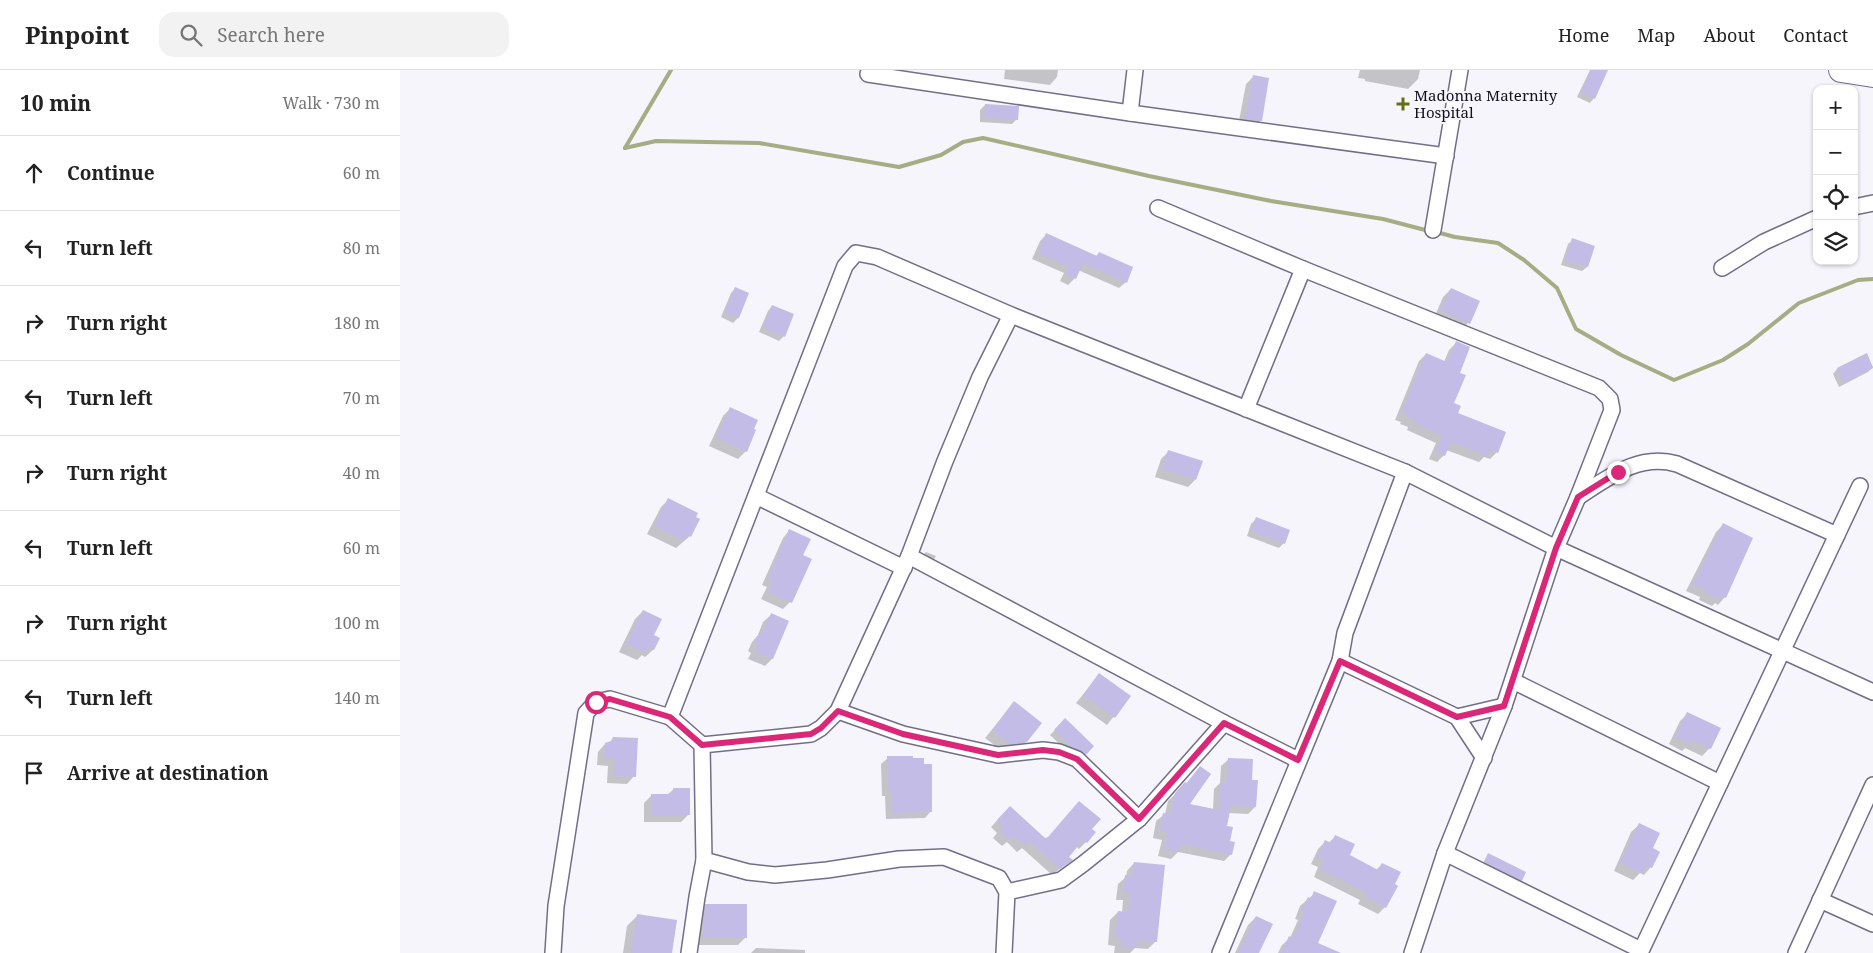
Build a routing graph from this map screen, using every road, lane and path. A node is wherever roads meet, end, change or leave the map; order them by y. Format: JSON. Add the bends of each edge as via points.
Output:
{"nodes":[{"id":1,"x":1135,"y":70,"type":"edge"},
{"id":2,"x":1460,"y":70,"type":"edge"},
{"id":3,"x":1841,"y":70,"type":"edge"},
{"id":4,"x":868,"y":74,"type":"dead end"},
{"id":5,"x":1873,"y":75,"type":"edge"},
{"id":6,"x":1130,"y":113,"type":"junction"},
{"id":7,"x":1446,"y":156,"type":"junction"},
{"id":8,"x":1873,"y":203,"type":"edge"},
{"id":9,"x":1858,"y":206,"type":"edge"},
{"id":10,"x":1158,"y":208,"type":"dead end"},
{"id":11,"x":1813,"y":220,"type":"edge"},
{"id":12,"x":1433,"y":230,"type":"dead end"},
{"id":13,"x":1722,"y":268,"type":"dead end"},
{"id":14,"x":1303,"y":269,"type":"junction"},
{"id":15,"x":1011,"y":315,"type":"junction"},
{"id":16,"x":1246,"y":409,"type":"junction"},
{"id":17,"x":1405,"y":472,"type":"junction"},
{"id":18,"x":1860,"y":486,"type":"dead end"},
{"id":19,"x":756,"y":496,"type":"junction"},
{"id":20,"x":1578,"y":497,"type":"junction"},
{"id":21,"x":1837,"y":535,"type":"junction"},
{"id":22,"x":1556,"y":548,"type":"junction"},
{"id":23,"x":906,"y":562,"type":"junction"},
{"id":24,"x":1782,"y":651,"type":"junction"},
{"id":25,"x":1340,"y":661,"type":"junction"},
{"id":26,"x":1512,"y":681,"type":"junction"},
{"id":27,"x":1873,"y":692,"type":"edge"},
{"id":28,"x":1504,"y":706,"type":"junction"},
{"id":29,"x":838,"y":711,"type":"junction"},
{"id":30,"x":670,"y":717,"type":"junction"},
{"id":31,"x":1457,"y":717,"type":"junction"},
{"id":32,"x":1224,"y":723,"type":"junction"},
{"id":33,"x":702,"y":745,"type":"junction"},
{"id":34,"x":1484,"y":758,"type":"junction"},
{"id":35,"x":1298,"y":760,"type":"junction"},
{"id":36,"x":1720,"y":783,"type":"junction"},
{"id":37,"x":1873,"y":785,"type":"edge"},
{"id":38,"x":1139,"y":819,"type":"junction"},
{"id":39,"x":1445,"y":853,"type":"junction"},
{"id":40,"x":704,"y":860,"type":"junction"},
{"id":41,"x":1007,"y":892,"type":"junction"},
{"id":42,"x":1820,"y":900,"type":"junction"},
{"id":43,"x":1873,"y":924,"type":"edge"},
{"id":44,"x":1640,"y":952,"type":"edge"},
{"id":45,"x":553,"y":953,"type":"edge"},
{"id":46,"x":689,"y":953,"type":"edge"},
{"id":47,"x":1004,"y":953,"type":"edge"},
{"id":48,"x":1220,"y":953,"type":"edge"},
{"id":49,"x":1412,"y":953,"type":"edge"},
{"id":50,"x":1796,"y":953,"type":"edge"}],
"edges":[{"from":1,"to":6,"type":"street"},
{"from":2,"to":7,"type":"street"},
{"from":3,"to":5,"type":"main road"},
{"from":4,"to":6,"type":"street"},
{"from":6,"to":7,"type":"street"},
{"from":7,"to":12,"type":"street"},
{"from":8,"to":9,"type":"street"},
{"from":10,"to":14,"type":"street"},
{"from":11,"to":13,"type":"street","via":[[1764,242]]},
{"from":14,"to":16,"type":"street"},
{"from":14,"to":20,"type":"street","via":[[1599,388],[1610,399],[1612,410]]},
{"from":15,"to":16,"type":"street"},
{"from":15,"to":19,"type":"street","via":[[877,257],[856,253],[845,266]]},
{"from":15,"to":23,"type":"street","via":[[980,377]]},
{"from":16,"to":17,"type":"street"},
{"from":17,"to":22,"type":"street"},
{"from":17,"to":25,"type":"street","via":[[1345,633]]},
{"from":18,"to":21,"type":"street"},
{"from":19,"to":23,"type":"street"},
{"from":19,"to":30,"type":"street"},
{"from":20,"to":21,"type":"street","via":[[1618,472],[1637,464],[1664,460]]},
{"from":20,"to":22,"type":"street"},
{"from":21,"to":24,"type":"street"},
{"from":22,"to":24,"type":"street"},
{"from":22,"to":26,"type":"street"},
{"from":23,"to":29,"type":"street"},
{"from":23,"to":32,"type":"street"},
{"from":24,"to":27,"type":"street"},
{"from":24,"to":36,"type":"street"},
{"from":25,"to":31,"type":"street"},
{"from":25,"to":35,"type":"street"},
{"from":26,"to":28,"type":"street"},
{"from":26,"to":36,"type":"street"},
{"from":28,"to":31,"type":"street"},
{"from":28,"to":34,"type":"street"},
{"from":29,"to":33,"type":"street","via":[[811,734]]},
{"from":29,"to":38,"type":"street","via":[[903,734],[998,755],[1043,750],[1059,752],[1077,759]]},
{"from":30,"to":33,"type":"street"},
{"from":30,"to":45,"type":"street","via":[[610,699],[596,702],[586,713],[556,906]]},
{"from":31,"to":34,"type":"street"},
{"from":32,"to":35,"type":"street"},
{"from":32,"to":38,"type":"street"},
{"from":33,"to":40,"type":"street"},
{"from":34,"to":39,"type":"street"},
{"from":35,"to":48,"type":"street"},
{"from":36,"to":44,"type":"street"},
{"from":37,"to":42,"type":"street"},
{"from":38,"to":41,"type":"street","via":[[1061,880]]},
{"from":39,"to":44,"type":"street"},
{"from":39,"to":49,"type":"street"},
{"from":40,"to":41,"type":"street","via":[[748,872],[775,875],[899,859],[944,858],[999,878]]},
{"from":40,"to":46,"type":"street"},
{"from":41,"to":47,"type":"street"},
{"from":42,"to":43,"type":"street"},
{"from":42,"to":50,"type":"street"}]}
